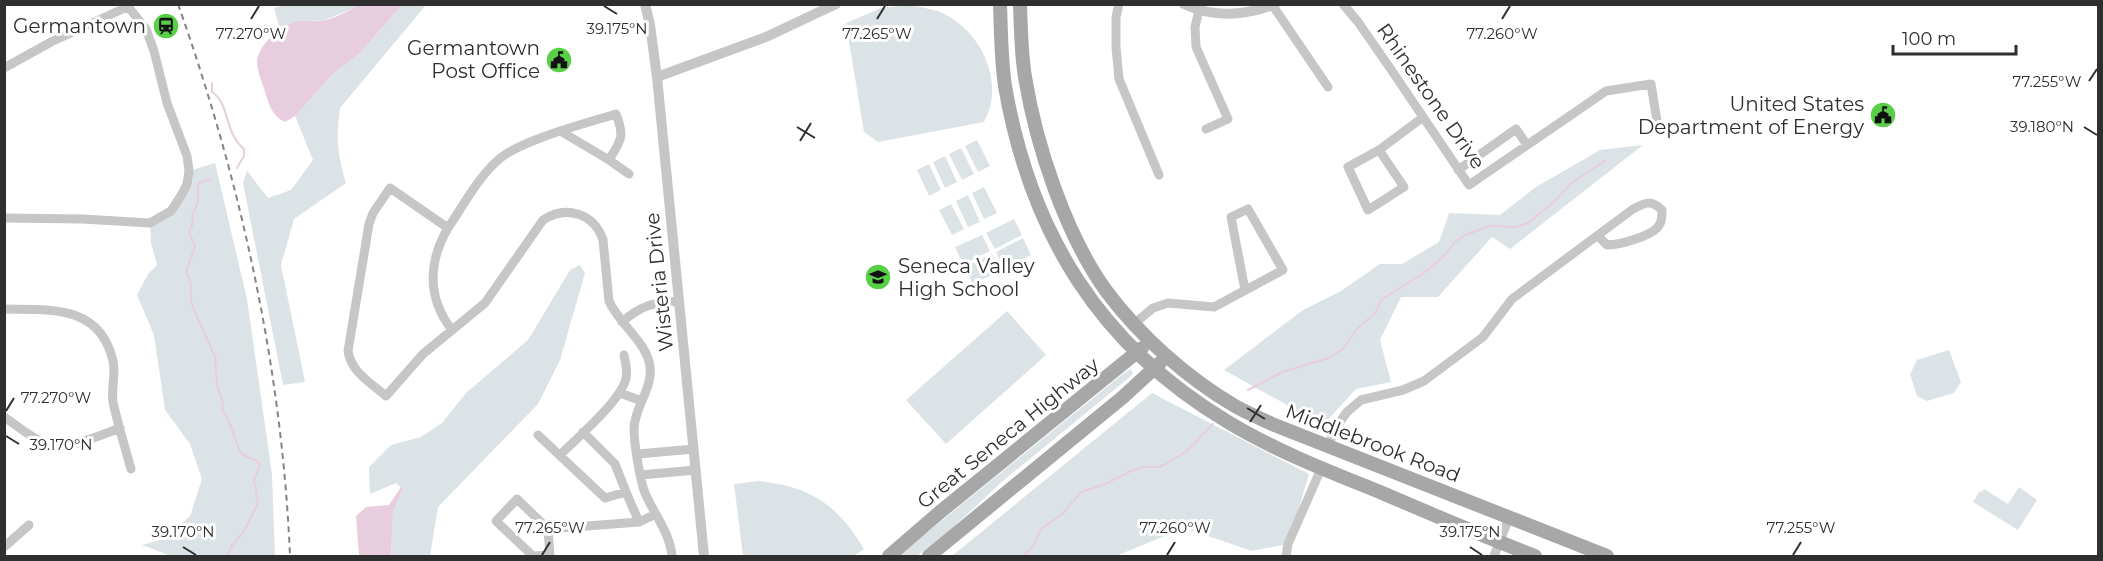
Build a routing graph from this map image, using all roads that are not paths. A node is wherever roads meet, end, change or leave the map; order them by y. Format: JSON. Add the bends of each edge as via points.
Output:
{"nodes":[{"id":1,"x":645,"y":4,"type":"edge"},
{"id":2,"x":836,"y":4,"type":"edge"},
{"id":3,"x":1000,"y":4,"type":"edge"},
{"id":4,"x":1020,"y":4,"type":"edge"},
{"id":5,"x":1119,"y":4,"type":"edge"},
{"id":6,"x":1184,"y":4,"type":"edge"},
{"id":7,"x":1342,"y":4,"type":"edge"},
{"id":8,"x":1274,"y":5,"type":"edge"},
{"id":9,"x":126,"y":6,"type":"edge"},
{"id":10,"x":1199,"y":10,"type":"junction"},
{"id":11,"x":4,"y":68,"type":"edge"},
{"id":12,"x":657,"y":76,"type":"junction"},
{"id":13,"x":1328,"y":87,"type":"dead end"},
{"id":14,"x":1422,"y":118,"type":"junction"},
{"id":15,"x":1658,"y":121,"type":"dead end"},
{"id":16,"x":1206,"y":129,"type":"dead end"},
{"id":17,"x":562,"y":132,"type":"junction"},
{"id":18,"x":1527,"y":145,"type":"junction"},
{"id":19,"x":1379,"y":150,"type":"junction"},
{"id":20,"x":609,"y":160,"type":"junction"},
{"id":21,"x":1458,"y":170,"type":"junction"},
{"id":22,"x":629,"y":174,"type":"dead end"},
{"id":23,"x":1159,"y":175,"type":"dead end"},
{"id":24,"x":4,"y":218,"type":"edge"},
{"id":25,"x":448,"y":228,"type":"junction"},
{"id":26,"x":1598,"y":236,"type":"junction"},
{"id":27,"x":1245,"y":290,"type":"junction"},
{"id":28,"x":679,"y":301,"type":"junction"},
{"id":29,"x":4,"y":309,"type":"edge"},
{"id":30,"x":622,"y":322,"type":"junction"},
{"id":31,"x":1135,"y":323,"type":"junction"},
{"id":32,"x":452,"y":330,"type":"junction"},
{"id":33,"x":1151,"y":339,"type":"junction"},
{"id":34,"x":1137,"y":352,"type":"junction"},
{"id":35,"x":624,"y":355,"type":"dead end"},
{"id":36,"x":1168,"y":355,"type":"junction"},
{"id":37,"x":1155,"y":368,"type":"junction"},
{"id":38,"x":620,"y":393,"type":"junction"},
{"id":39,"x":642,"y":401,"type":"junction"},
{"id":40,"x":4,"y":417,"type":"edge"},
{"id":41,"x":120,"y":428,"type":"junction"},
{"id":42,"x":583,"y":432,"type":"junction"},
{"id":43,"x":538,"y":435,"type":"dead end"},
{"id":44,"x":1328,"y":446,"type":"junction"},
{"id":45,"x":694,"y":449,"type":"junction"},
{"id":46,"x":638,"y":454,"type":"junction"},
{"id":47,"x":560,"y":455,"type":"junction"},
{"id":48,"x":131,"y":469,"type":"dead end"},
{"id":49,"x":1321,"y":469,"type":"junction"},
{"id":50,"x":696,"y":470,"type":"junction"},
{"id":51,"x":640,"y":475,"type":"junction"},
{"id":52,"x":626,"y":492,"type":"junction"},
{"id":53,"x":656,"y":514,"type":"junction"},
{"id":54,"x":1509,"y":519,"type":"junction"},
{"id":55,"x":639,"y":522,"type":"junction"},
{"id":56,"x":29,"y":525,"type":"dead end"},
{"id":57,"x":548,"y":529,"type":"junction"},
{"id":58,"x":1499,"y":542,"type":"junction"},
{"id":59,"x":4,"y":547,"type":"edge"},
{"id":60,"x":550,"y":556,"type":"edge"},
{"id":61,"x":672,"y":556,"type":"edge"},
{"id":62,"x":704,"y":556,"type":"edge"},
{"id":63,"x":889,"y":556,"type":"edge"},
{"id":64,"x":929,"y":556,"type":"edge"},
{"id":65,"x":1286,"y":556,"type":"edge"},
{"id":66,"x":1494,"y":556,"type":"edge"},
{"id":67,"x":1535,"y":556,"type":"edge"},
{"id":68,"x":1606,"y":556,"type":"edge"}],
"edges":[{"from":1,"to":12,"type":"street","name":"Wisteria Drive"},
{"from":2,"to":12,"type":"street","via":[[766,37]]},
{"from":3,"to":34,"type":"main road","name":"Middlebrook Road","via":[[1005,84],[1024,166],[1043,216],[1072,274],[1100,314]]},
{"from":4,"to":31,"type":"main road","name":"Middlebrook Road","via":[[1025,77],[1045,159],[1082,252],[1108,292]]},
{"from":5,"to":23,"type":"street","via":[[1119,80]]},
{"from":6,"to":10,"type":"street"},
{"from":7,"to":14,"type":"street","name":"Rhinestone Drive","via":[[1358,21]]},
{"from":8,"to":10,"type":"street","via":[[1242,14]]},
{"from":8,"to":13,"type":"street"},
{"from":9,"to":11,"type":"street"},
{"from":9,"to":24,"type":"street","via":[[146,29],[187,156],[188,178],[182,194],[171,211],[150,223]]},
{"from":10,"to":16,"type":"street","via":[[1196,47],[1228,119]]},
{"from":12,"to":28,"type":"street","name":"Wisteria Drive"},
{"from":14,"to":19,"type":"street"},
{"from":14,"to":21,"type":"street","name":"Rhinestone Drive"},
{"from":15,"to":18,"type":"street","name":"Rhinestone Drive","via":[[1651,84],[1606,91]]},
{"from":17,"to":20,"type":"street"},
{"from":17,"to":20,"type":"street","via":[[616,114],[623,131]]},
{"from":17,"to":25,"type":"street","via":[[520,146],[498,159]]},
{"from":18,"to":21,"type":"street","name":"Rhinestone Drive","via":[[1469,185]]},
{"from":18,"to":21,"type":"street","via":[[1516,129]]},
{"from":19,"to":19,"type":"street","via":[[1348,167],[1368,210],[1404,187]]},
{"from":20,"to":22,"type":"street"},
{"from":25,"to":32,"type":"street","via":[[434,257],[433,274],[438,305]]},
{"from":25,"to":32,"type":"street","via":[[390,188],[369,224],[349,361],[386,396],[423,354]]},
{"from":26,"to":26,"type":"street","via":[[1607,245],[1618,245],[1656,230],[1662,221],[1662,210],[1647,202],[1633,208]]},
{"from":26,"to":44,"type":"street","via":[[1512,299],[1483,337],[1424,381],[1361,400],[1339,423]]},
{"from":27,"to":27,"type":"street","via":[[1283,270],[1248,209],[1231,217]]},
{"from":27,"to":31,"type":"street","via":[[1214,307],[1168,303],[1153,308]]},
{"from":28,"to":30,"type":"street","via":[[643,306]]},
{"from":28,"to":45,"type":"street","name":"Wisteria Drive"},
{"from":29,"to":41,"type":"street","via":[[63,310],[99,330],[112,359],[113,400]]},
{"from":30,"to":32,"type":"street","via":[[609,300],[600,231],[583,215],[562,212],[543,220],[485,303]]},
{"from":30,"to":39,"type":"street","via":[[650,367]]},
{"from":31,"to":33,"type":"main road","name":"Middlebrook Road"},
{"from":33,"to":34,"type":"main road","name":"Great Seneca Highway"},
{"from":33,"to":36,"type":"main road","name":"Middlebrook Road"},
{"from":34,"to":37,"type":"main road","name":"Middlebrook Road"},
{"from":34,"to":63,"type":"main road","name":"Great Seneca Highway"},
{"from":35,"to":38,"type":"street","via":[[627,370]]},
{"from":36,"to":37,"type":"main road"},
{"from":36,"to":44,"type":"main road","name":"Middlebrook Road","via":[[1236,406]]},
{"from":37,"to":49,"type":"main road","name":"Middlebrook Road","via":[[1227,421]]},
{"from":37,"to":64,"type":"main road"},
{"from":38,"to":39,"type":"street"},
{"from":38,"to":42,"type":"street"},
{"from":39,"to":46,"type":"street","via":[[634,428]]},
{"from":40,"to":41,"type":"street","via":[[37,439],[57,445],[77,444]]},
{"from":41,"to":48,"type":"street"},
{"from":42,"to":47,"type":"street"},
{"from":42,"to":52,"type":"street","via":[[615,464]]},
{"from":43,"to":47,"type":"street"},
{"from":44,"to":54,"type":"main road","name":"Middlebrook Road"},
{"from":45,"to":46,"type":"street"},
{"from":45,"to":50,"type":"street","name":"Wisteria Drive"},
{"from":46,"to":51,"type":"street"},
{"from":47,"to":52,"type":"street","via":[[605,498]]},
{"from":49,"to":58,"type":"main road","name":"Middlebrook Road"},
{"from":49,"to":65,"type":"street"},
{"from":50,"to":51,"type":"street"},
{"from":50,"to":62,"type":"street","name":"Wisteria Drive"},
{"from":51,"to":53,"type":"street"},
{"from":52,"to":55,"type":"street"},
{"from":53,"to":55,"type":"street"},
{"from":53,"to":61,"type":"street"},
{"from":54,"to":58,"type":"street"},
{"from":54,"to":68,"type":"main road","name":"Middlebrook Road"},
{"from":55,"to":57,"type":"street"},
{"from":56,"to":59,"type":"street"},
{"from":57,"to":60,"type":"street"},
{"from":57,"to":60,"type":"street","via":[[517,499],[496,521],[533,556]]},
{"from":58,"to":66,"type":"street"},
{"from":58,"to":67,"type":"main road","name":"Middlebrook Road"}]}
